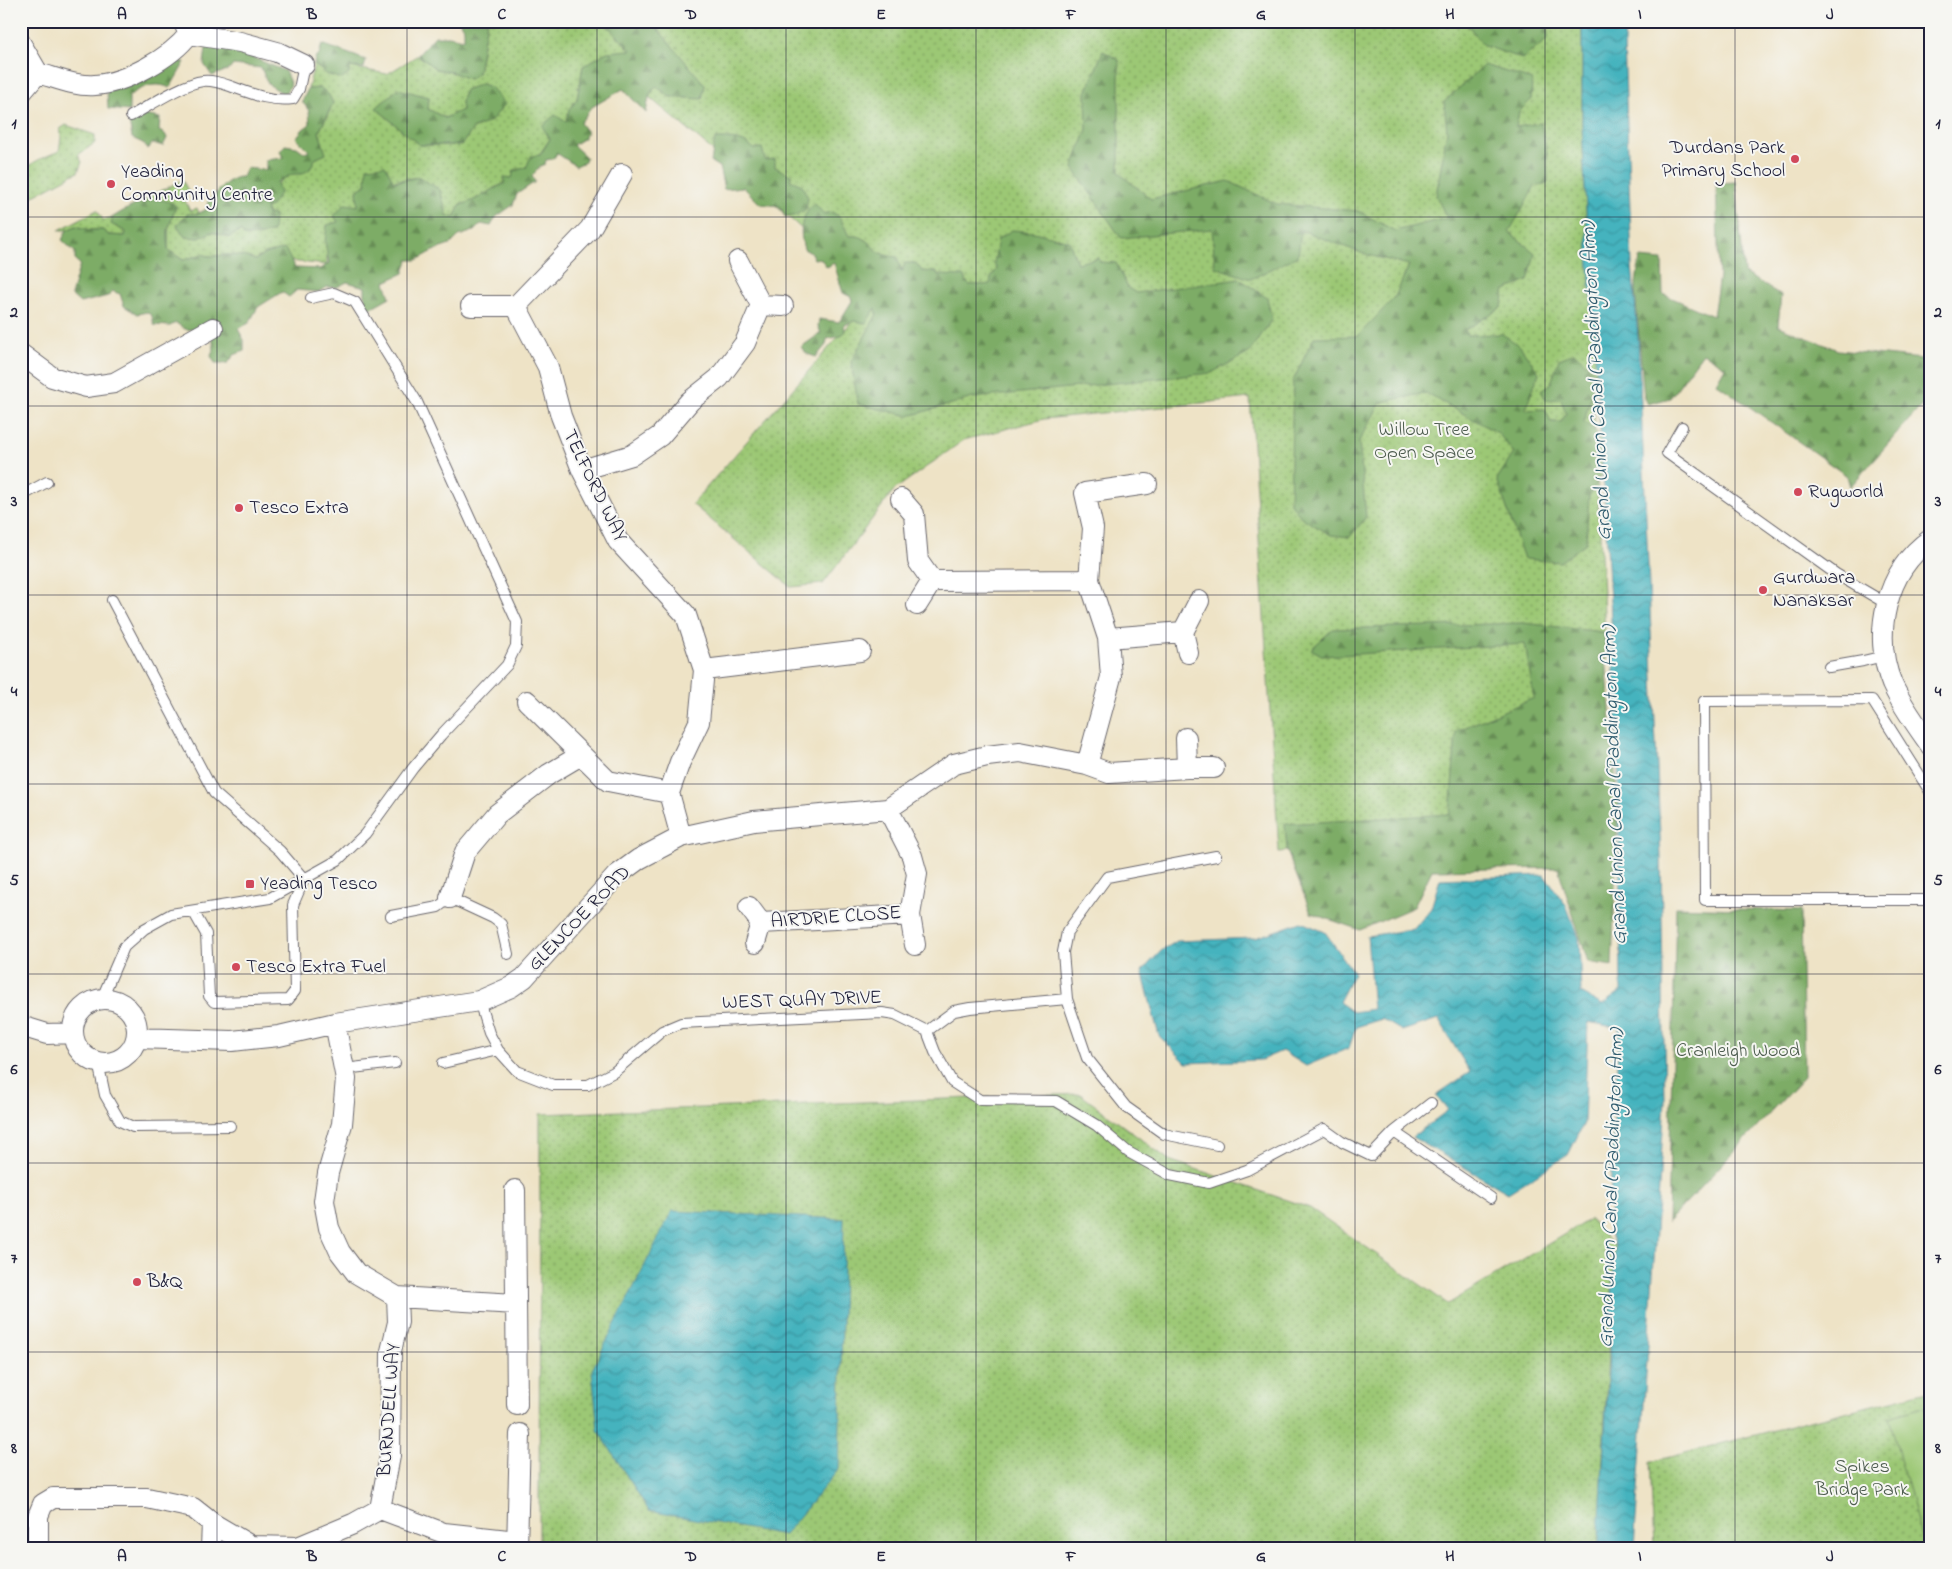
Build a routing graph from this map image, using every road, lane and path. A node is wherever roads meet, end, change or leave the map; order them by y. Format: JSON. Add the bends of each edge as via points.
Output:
{"nodes":[{"id":1,"x":186,"y":28,"type":"edge"},
{"id":2,"x":21,"y":44,"type":"edge"},
{"id":3,"x":304,"y":65,"type":"joint"},
{"id":4,"x":27,"y":85,"type":"edge"},
{"id":5,"x":131,"y":116,"type":"dead end"},
{"id":6,"x":622,"y":174,"type":"dead end"},
{"id":7,"x":738,"y":261,"type":"dead end"},
{"id":8,"x":311,"y":298,"type":"dead end"},
{"id":9,"x":761,"y":305,"type":"junction"},
{"id":10,"x":471,"y":306,"type":"dead end"},
{"id":11,"x":516,"y":306,"type":"junction"},
{"id":12,"x":783,"y":306,"type":"dead end"},
{"id":13,"x":213,"y":328,"type":"dead end"},
{"id":14,"x":21,"y":354,"type":"edge"},
{"id":15,"x":1682,"y":427,"type":"dead end"},
{"id":16,"x":582,"y":470,"type":"junction"},
{"id":17,"x":47,"y":482,"type":"dead end"},
{"id":18,"x":1147,"y":484,"type":"dead end"},
{"id":19,"x":21,"y":496,"type":"edge"},
{"id":20,"x":901,"y":499,"type":"dead end"},
{"id":21,"x":1931,"y":540,"type":"edge"},
{"id":22,"x":1088,"y":580,"type":"junction"},
{"id":23,"x":932,"y":581,"type":"junction"},
{"id":24,"x":112,"y":600,"type":"dead end"},
{"id":25,"x":1199,"y":601,"type":"dead end"},
{"id":26,"x":1887,"y":604,"type":"junction"},
{"id":27,"x":917,"y":605,"type":"dead end"},
{"id":28,"x":1183,"y":632,"type":"junction"},
{"id":29,"x":1108,"y":638,"type":"junction"},
{"id":30,"x":860,"y":651,"type":"dead end"},
{"id":31,"x":1188,"y":652,"type":"dead end"},
{"id":32,"x":1884,"y":656,"type":"junction"},
{"id":33,"x":1829,"y":667,"type":"dead end"},
{"id":34,"x":704,"y":670,"type":"junction"},
{"id":35,"x":527,"y":701,"type":"dead end"},
{"id":36,"x":1186,"y":738,"type":"dead end"},
{"id":37,"x":1930,"y":744,"type":"edge"},
{"id":38,"x":581,"y":755,"type":"junction"},
{"id":39,"x":1086,"y":765,"type":"junction"},
{"id":40,"x":1187,"y":768,"type":"junction"},
{"id":41,"x":1214,"y":768,"type":"dead end"},
{"id":42,"x":669,"y":793,"type":"junction"},
{"id":43,"x":1931,"y":793,"type":"edge"},
{"id":44,"x":888,"y":809,"type":"junction"},
{"id":45,"x":681,"y":837,"type":"junction"},
{"id":46,"x":1216,"y":856,"type":"dead end"},
{"id":47,"x":304,"y":878,"type":"junction"},
{"id":48,"x":450,"y":898,"type":"junction"},
{"id":49,"x":1931,"y":900,"type":"edge"},
{"id":50,"x":749,"y":907,"type":"dead end"},
{"id":51,"x":193,"y":911,"type":"junction"},
{"id":52,"x":910,"y":915,"type":"junction"},
{"id":53,"x":391,"y":916,"type":"dead end"},
{"id":54,"x":762,"y":923,"type":"junction"},
{"id":55,"x":754,"y":943,"type":"dead end"},
{"id":56,"x":915,"y":945,"type":"dead end"},
{"id":57,"x":508,"y":954,"type":"dead end"},
{"id":58,"x":102,"y":998,"type":"junction"},
{"id":59,"x":1067,"y":999,"type":"junction"},
{"id":60,"x":479,"y":1001,"type":"junction"},
{"id":61,"x":335,"y":1023,"type":"junction"},
{"id":62,"x":21,"y":1026,"type":"edge"},
{"id":63,"x":927,"y":1031,"type":"junction"},
{"id":64,"x":73,"y":1033,"type":"junction"},
{"id":65,"x":137,"y":1038,"type":"junction"},
{"id":66,"x":498,"y":1050,"type":"junction"},
{"id":67,"x":98,"y":1062,"type":"junction"},
{"id":68,"x":395,"y":1063,"type":"dead end"},
{"id":69,"x":443,"y":1063,"type":"dead end"},
{"id":70,"x":344,"y":1069,"type":"junction"},
{"id":71,"x":1431,"y":1103,"type":"dead end"},
{"id":72,"x":230,"y":1126,"type":"dead end"},
{"id":73,"x":1394,"y":1132,"type":"junction"},
{"id":74,"x":1217,"y":1145,"type":"dead end"},
{"id":75,"x":515,"y":1190,"type":"dead end"},
{"id":76,"x":1490,"y":1198,"type":"dead end"},
{"id":77,"x":397,"y":1297,"type":"junction"},
{"id":78,"x":516,"y":1304,"type":"junction"},
{"id":79,"x":517,"y":1404,"type":"dead end"},
{"id":80,"x":520,"y":1434,"type":"dead end"},
{"id":81,"x":380,"y":1509,"type":"junction"},
{"id":82,"x":212,"y":1523,"type":"junction"},
{"id":83,"x":517,"y":1544,"type":"edge"},
{"id":84,"x":38,"y":1548,"type":"edge"},
{"id":85,"x":211,"y":1548,"type":"edge"}],
"edges":[{"from":1,"to":3,"type":"street","via":[[277,52]]},
{"from":1,"to":4,"type":"street","via":[[180,46],[131,76],[94,86]]},
{"from":2,"to":4,"type":"street"},
{"from":3,"to":5,"type":"lane","via":[[293,99],[280,101],[261,97],[204,80],[188,85]]},
{"from":6,"to":11,"type":"street","via":[[590,229]]},
{"from":7,"to":9,"type":"street"},
{"from":8,"to":47,"type":"lane","via":[[334,294],[355,302],[417,402],[517,622],[516,646],[507,665],[441,735],[365,834],[338,860]]},
{"from":9,"to":12,"type":"street"},
{"from":9,"to":16,"type":"street","via":[[745,343],[719,378],[690,401],[660,436],[632,455]]},
{"from":10,"to":11,"type":"street"},
{"from":11,"to":16,"type":"street","name":"TELFORD WAY","via":[[548,367],[561,416]]},
{"from":13,"to":14,"type":"street","via":[[114,383],[86,387],[52,377]]},
{"from":15,"to":26,"type":"lane","via":[[1666,453],[1836,574]]},
{"from":16,"to":34,"type":"street","name":"TELFORD WAY","via":[[618,541],[686,615]]},
{"from":17,"to":19,"type":"lane"},
{"from":18,"to":22,"type":"street","via":[[1077,492],[1093,528]]},
{"from":20,"to":23,"type":"street","via":[[914,514],[918,561]]},
{"from":21,"to":26,"type":"street","via":[[1915,552],[1906,565]]},
{"from":22,"to":23,"type":"street"},
{"from":22,"to":29,"type":"street"},
{"from":23,"to":27,"type":"street"},
{"from":24,"to":47,"type":"lane","via":[[214,793],[280,851]]},
{"from":25,"to":28,"type":"street"},
{"from":26,"to":32,"type":"street"},
{"from":28,"to":29,"type":"street"},
{"from":28,"to":31,"type":"street"},
{"from":29,"to":39,"type":"street","via":[[1111,677]]},
{"from":30,"to":34,"type":"street"},
{"from":32,"to":33,"type":"lane"},
{"from":32,"to":37,"type":"street","via":[[1899,697]]},
{"from":34,"to":42,"type":"street","name":"TELFORD WAY","via":[[699,722]]},
{"from":35,"to":38,"type":"street"},
{"from":36,"to":40,"type":"street"},
{"from":38,"to":42,"type":"street","via":[[608,781]]},
{"from":38,"to":48,"type":"street","via":[[549,774],[497,814],[465,852]]},
{"from":39,"to":40,"type":"street","name":"GLENCOE ROAD","via":[[1109,773]]},
{"from":39,"to":44,"type":"street","name":"GLENCOE ROAD","via":[[1020,752],[987,756],[954,764]]},
{"from":40,"to":41,"type":"street","name":"GLENCOE ROAD"},
{"from":42,"to":45,"type":"street"},
{"from":43,"to":49,"type":"lane","via":[[1872,700],[1704,701],[1705,900]]},
{"from":44,"to":45,"type":"street","name":"GLENCOE ROAD","via":[[754,821]]},
{"from":44,"to":52,"type":"street","name":"AIRDRIE CLOSE","via":[[918,874]]},
{"from":45,"to":60,"type":"street","name":"GLENCOE ROAD","via":[[639,859],[617,875],[524,978]]},
{"from":46,"to":59,"type":"lane","via":[[1107,877],[1066,932],[1063,952]]},
{"from":47,"to":51,"type":"lane","via":[[270,898]]},
{"from":47,"to":51,"type":"lane","via":[[293,905],[295,991],[288,1000],[214,1002],[209,996],[206,934]]},
{"from":48,"to":53,"type":"lane","via":[[438,907]]},
{"from":48,"to":57,"type":"lane","via":[[501,924]]},
{"from":50,"to":54,"type":"street","name":"AIRDRIE CLOSE"},
{"from":51,"to":58,"type":"lane","via":[[171,914],[144,929],[124,947]]},
{"from":52,"to":54,"type":"street","name":"AIRDRIE CLOSE"},
{"from":52,"to":56,"type":"street"},
{"from":54,"to":55,"type":"street"},
{"from":58,"to":64,"type":"street","via":[[87,1004],[79,1012]]},
{"from":58,"to":65,"type":"street","via":[[114,999],[132,1012],[138,1027]]},
{"from":59,"to":63,"type":"lane","via":[[954,1011]]},
{"from":59,"to":74,"type":"lane","via":[[1087,1058],[1126,1107],[1164,1134]]},
{"from":60,"to":61,"type":"street","name":"GLENCOE ROAD"},
{"from":60,"to":66,"type":"lane","name":"WEST QUAY DRIVE"},
{"from":61,"to":65,"type":"street","name":"GLENCOE ROAD","via":[[278,1036],[232,1041]]},
{"from":61,"to":70,"type":"street"},
{"from":62,"to":64,"type":"street","via":[[47,1034]]},
{"from":63,"to":66,"type":"lane","name":"WEST QUAY DRIVE","via":[[896,1015],[882,1013],[681,1023],[662,1031],[614,1072],[588,1085],[553,1086],[518,1071]]},
{"from":63,"to":73,"type":"lane","via":[[952,1082],[980,1100],[1056,1101],[1096,1125],[1128,1152],[1170,1175],[1208,1182],[1247,1170],[1324,1129],[1371,1156]]},
{"from":64,"to":67,"type":"street","via":[[80,1050]]},
{"from":65,"to":67,"type":"street","via":[[125,1057],[109,1063]]},
{"from":66,"to":69,"type":"lane"},
{"from":67,"to":72,"type":"lane","via":[[105,1095],[120,1121],[132,1127]]},
{"from":68,"to":70,"type":"lane"},
{"from":70,"to":77,"type":"street","via":[[342,1124],[324,1201],[329,1228],[340,1252],[356,1273]]},
{"from":71,"to":73,"type":"lane"},
{"from":73,"to":76,"type":"lane"},
{"from":75,"to":78,"type":"street"},
{"from":77,"to":78,"type":"street"},
{"from":77,"to":81,"type":"street","name":"BURNDELL WAY","via":[[398,1322],[391,1351],[390,1456]]},
{"from":78,"to":79,"type":"street"},
{"from":80,"to":83,"type":"street"},
{"from":81,"to":82,"type":"street","via":[[298,1547],[251,1546]]},
{"from":81,"to":83,"type":"street","via":[[444,1533]]},
{"from":82,"to":84,"type":"street","via":[[193,1508],[147,1498],[53,1498],[42,1504],[38,1516]]},
{"from":82,"to":85,"type":"street"}]}
